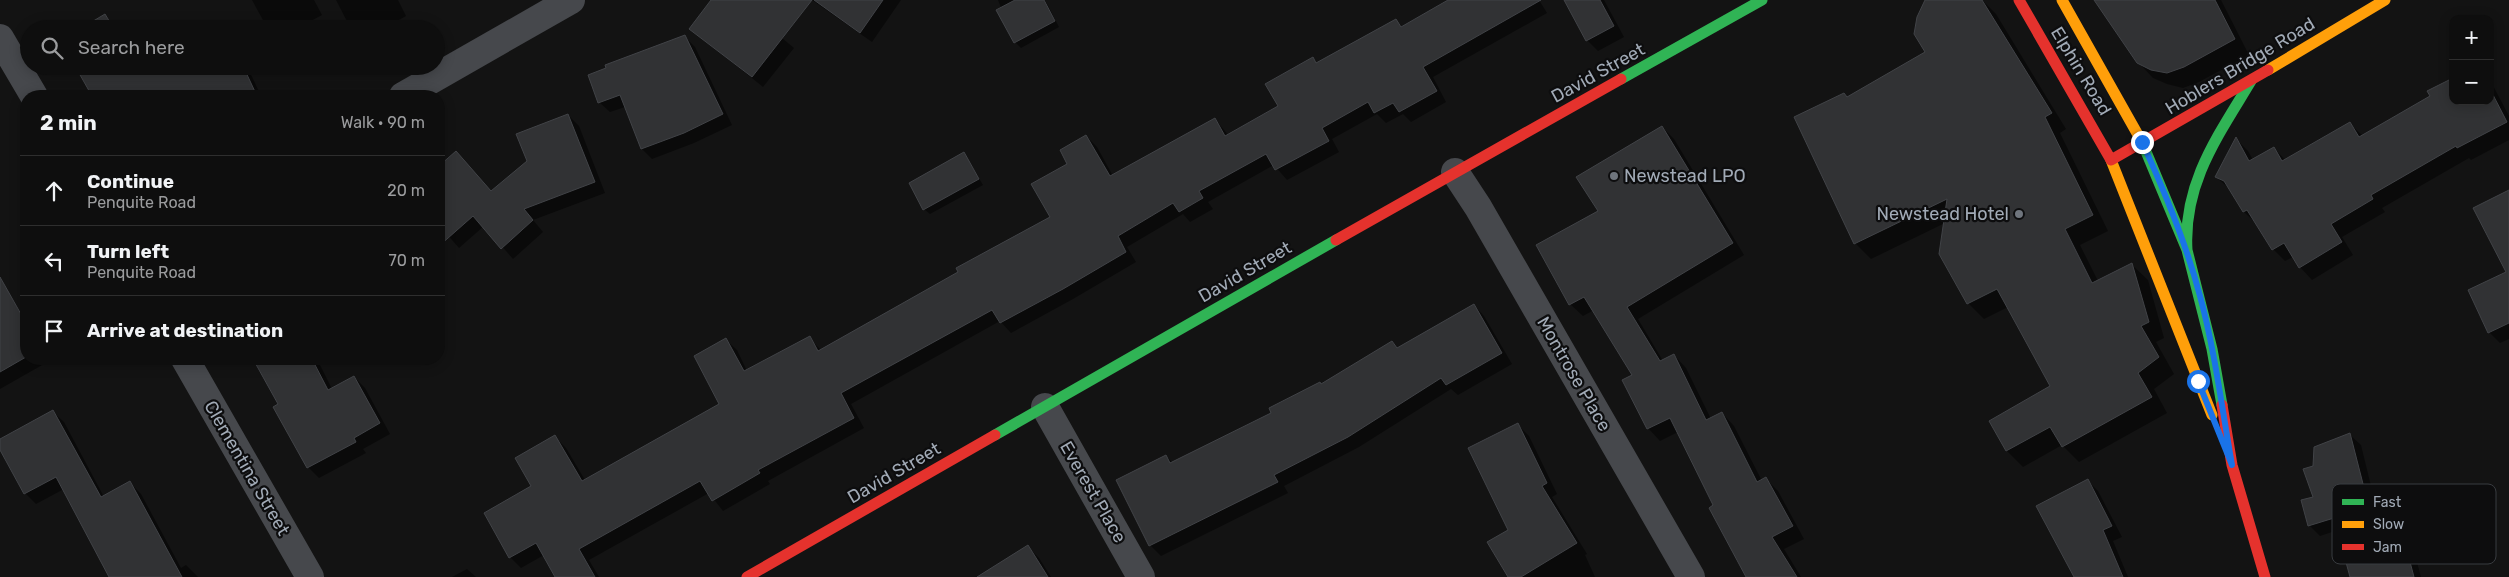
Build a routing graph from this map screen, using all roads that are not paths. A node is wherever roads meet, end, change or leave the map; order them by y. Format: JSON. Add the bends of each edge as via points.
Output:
{"nodes":[{"id":1,"x":571,"y":0,"type":"edge"},
{"id":2,"x":1762,"y":0,"type":"edge"},
{"id":3,"x":2019,"y":0,"type":"edge"},
{"id":4,"x":2062,"y":0,"type":"edge"},
{"id":5,"x":2385,"y":0,"type":"edge"},
{"id":6,"x":0,"y":38,"type":"edge"},
{"id":7,"x":20,"y":72,"type":"edge"},
{"id":8,"x":445,"y":72,"type":"edge"},
{"id":9,"x":22,"y":75,"type":"edge"},
{"id":10,"x":440,"y":75,"type":"edge"},
{"id":11,"x":2253,"y":77,"type":"junction"},
{"id":12,"x":30,"y":90,"type":"edge"},
{"id":13,"x":414,"y":90,"type":"edge"},
{"id":14,"x":2142,"y":142,"type":"junction"},
{"id":15,"x":2111,"y":160,"type":"junction"},
{"id":16,"x":1455,"y":172,"type":"junction"},
{"id":17,"x":2187,"y":250,"type":"junction"},
{"id":18,"x":188,"y":365,"type":"edge"},
{"id":19,"x":1045,"y":407,"type":"junction"},
{"id":20,"x":2232,"y":465,"type":"junction"},
{"id":21,"x":310,"y":577,"type":"edge"},
{"id":22,"x":747,"y":577,"type":"edge"},
{"id":23,"x":1141,"y":577,"type":"edge"},
{"id":24,"x":1691,"y":577,"type":"edge"},
{"id":25,"x":2265,"y":577,"type":"edge"}],
"edges":[{"from":1,"to":8,"type":"street"},
{"from":2,"to":16,"type":"main road","name":"David Street"},
{"from":3,"to":15,"type":"main road","name":"Elphin Road"},
{"from":4,"to":14,"type":"main road","name":"Elphin Road"},
{"from":5,"to":11,"type":"main road","name":"Hoblers Bridge Road"},
{"from":6,"to":7,"type":"street"},
{"from":9,"to":12,"type":"street"},
{"from":10,"to":13,"type":"street"},
{"from":11,"to":14,"type":"main road","name":"Hoblers Bridge Road"},
{"from":11,"to":17,"type":"main road","via":[[2199,175],[2188,214]]},
{"from":14,"to":15,"type":"main road","name":"Hoblers Bridge Road"},
{"from":14,"to":17,"type":"main road","name":"Elphin Road"},
{"from":15,"to":20,"type":"main road","name":"Elphin Road","via":[[2136,216]]},
{"from":16,"to":19,"type":"main road","name":"David Street"},
{"from":16,"to":24,"type":"street","name":"Montrose Place"},
{"from":17,"to":20,"type":"main road","via":[[2212,349]]},
{"from":18,"to":21,"type":"street","name":"Clementina Street"},
{"from":19,"to":22,"type":"main road","name":"David Street"},
{"from":19,"to":23,"type":"street","name":"Everest Place"},
{"from":20,"to":25,"type":"main road"}]}
